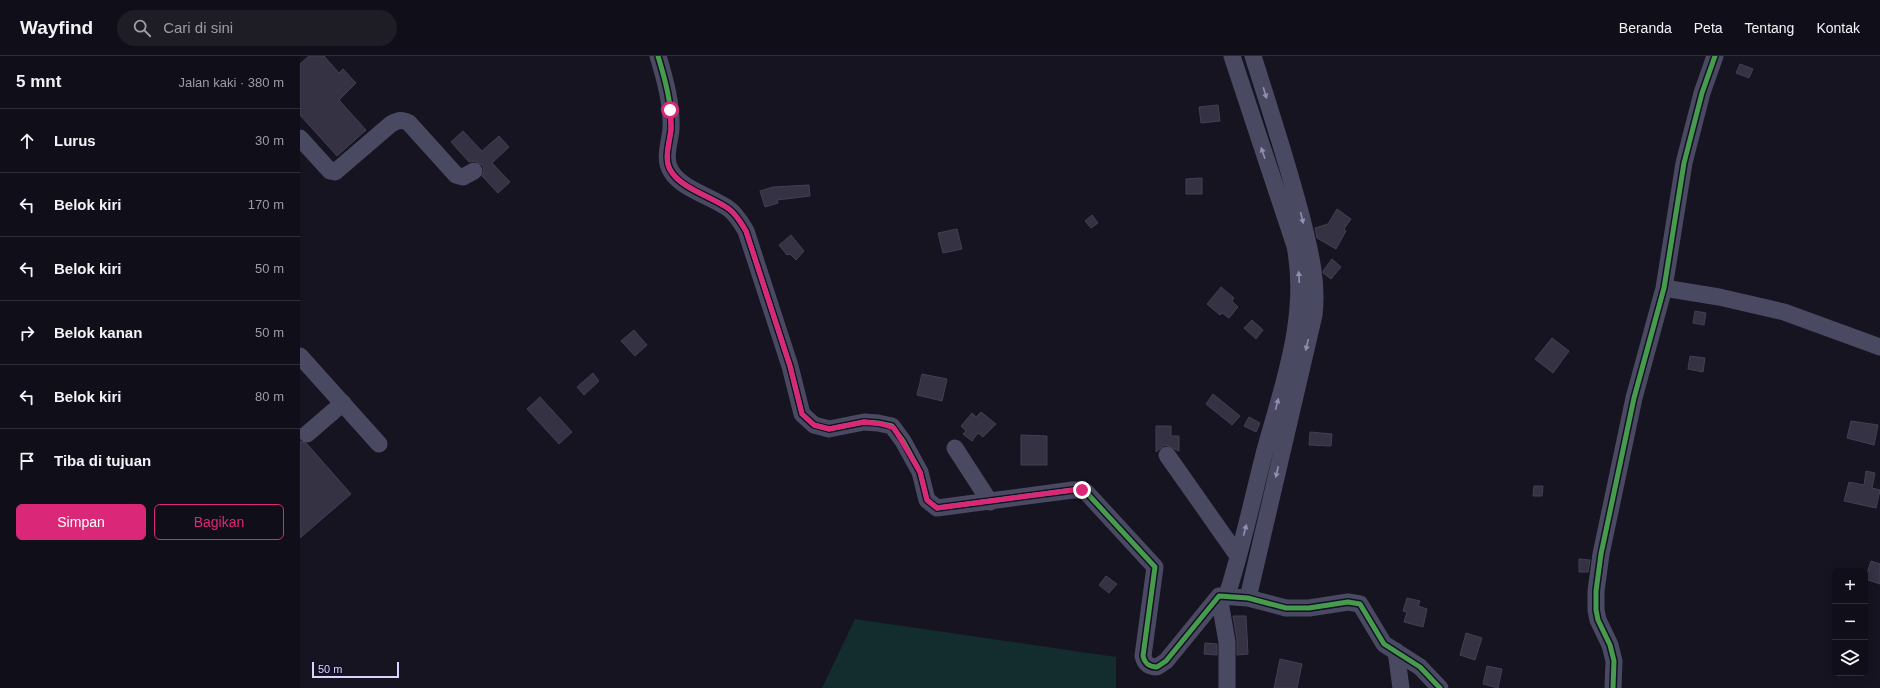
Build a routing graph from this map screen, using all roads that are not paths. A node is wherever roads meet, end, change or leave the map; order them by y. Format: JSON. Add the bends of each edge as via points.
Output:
{"nodes":[{"id":1,"x":658,"y":56,"type":"edge"},
{"id":2,"x":1232,"y":56,"type":"edge"},
{"id":3,"x":1253,"y":56,"type":"edge"},
{"id":4,"x":1715,"y":56,"type":"edge"},
{"id":5,"x":300,"y":138,"type":"edge"},
{"id":6,"x":474,"y":171,"type":"dead end"},
{"id":7,"x":1664,"y":288,"type":"junction"},
{"id":8,"x":1880,"y":347,"type":"edge"},
{"id":9,"x":300,"y":356,"type":"edge"},
{"id":10,"x":343,"y":403,"type":"junction"},
{"id":11,"x":307,"y":434,"type":"dead end"},
{"id":12,"x":379,"y":444,"type":"dead end"},
{"id":13,"x":955,"y":448,"type":"dead end"},
{"id":14,"x":1167,"y":455,"type":"dead end"},
{"id":15,"x":990,"y":502,"type":"junction"},
{"id":16,"x":1238,"y":556,"type":"junction"},
{"id":17,"x":1223,"y":595,"type":"junction"},
{"id":18,"x":1248,"y":598,"type":"junction"},
{"id":19,"x":1396,"y":651,"type":"junction"},
{"id":20,"x":1227,"y":688,"type":"edge"},
{"id":21,"x":1401,"y":688,"type":"edge"},
{"id":22,"x":1440,"y":688,"type":"edge"},
{"id":23,"x":1613,"y":688,"type":"edge"}],
"edges":[{"from":1,"to":15,"type":"street","via":[[670,110],[669,167],[674,176],[685,184],[730,210],[746,231],[790,366],[802,414],[814,425],[829,429],[864,422],[894,428],[920,472],[927,500],[933,506],[942,508]]},
{"from":16,"to":2,"type":"street","one_way":true,"via":[[1294,340],[1300,279],[1295,246]]},
{"from":3,"to":18,"type":"street","one_way":true,"via":[[1295,193],[1316,290],[1311,328]]},
{"from":4,"to":7,"type":"street","via":[[1702,93],[1684,164]]},
{"from":5,"to":6,"type":"street","via":[[330,170],[335,172],[391,124],[400,120],[410,123],[456,175],[463,177]]},
{"from":7,"to":8,"type":"street","via":[[1784,312]]},
{"from":7,"to":23,"type":"street","via":[[1634,398],[1601,554],[1596,591],[1598,620],[1610,645],[1614,661]]},
{"from":9,"to":10,"type":"street"},
{"from":10,"to":11,"type":"street"},
{"from":10,"to":12,"type":"street"},
{"from":13,"to":15,"type":"street"},
{"from":14,"to":16,"type":"street"},
{"from":15,"to":17,"type":"street","via":[[1073,490],[1082,490],[1091,497],[1155,567],[1143,656],[1148,666],[1156,667],[1166,661]]},
{"from":16,"to":17,"type":"street"},
{"from":17,"to":18,"type":"street"},
{"from":17,"to":20,"type":"street"},
{"from":18,"to":19,"type":"street","via":[[1286,608],[1309,608],[1348,602],[1360,604],[1382,641]]},
{"from":19,"to":21,"type":"street"},
{"from":19,"to":22,"type":"street","via":[[1420,667]]}]}
